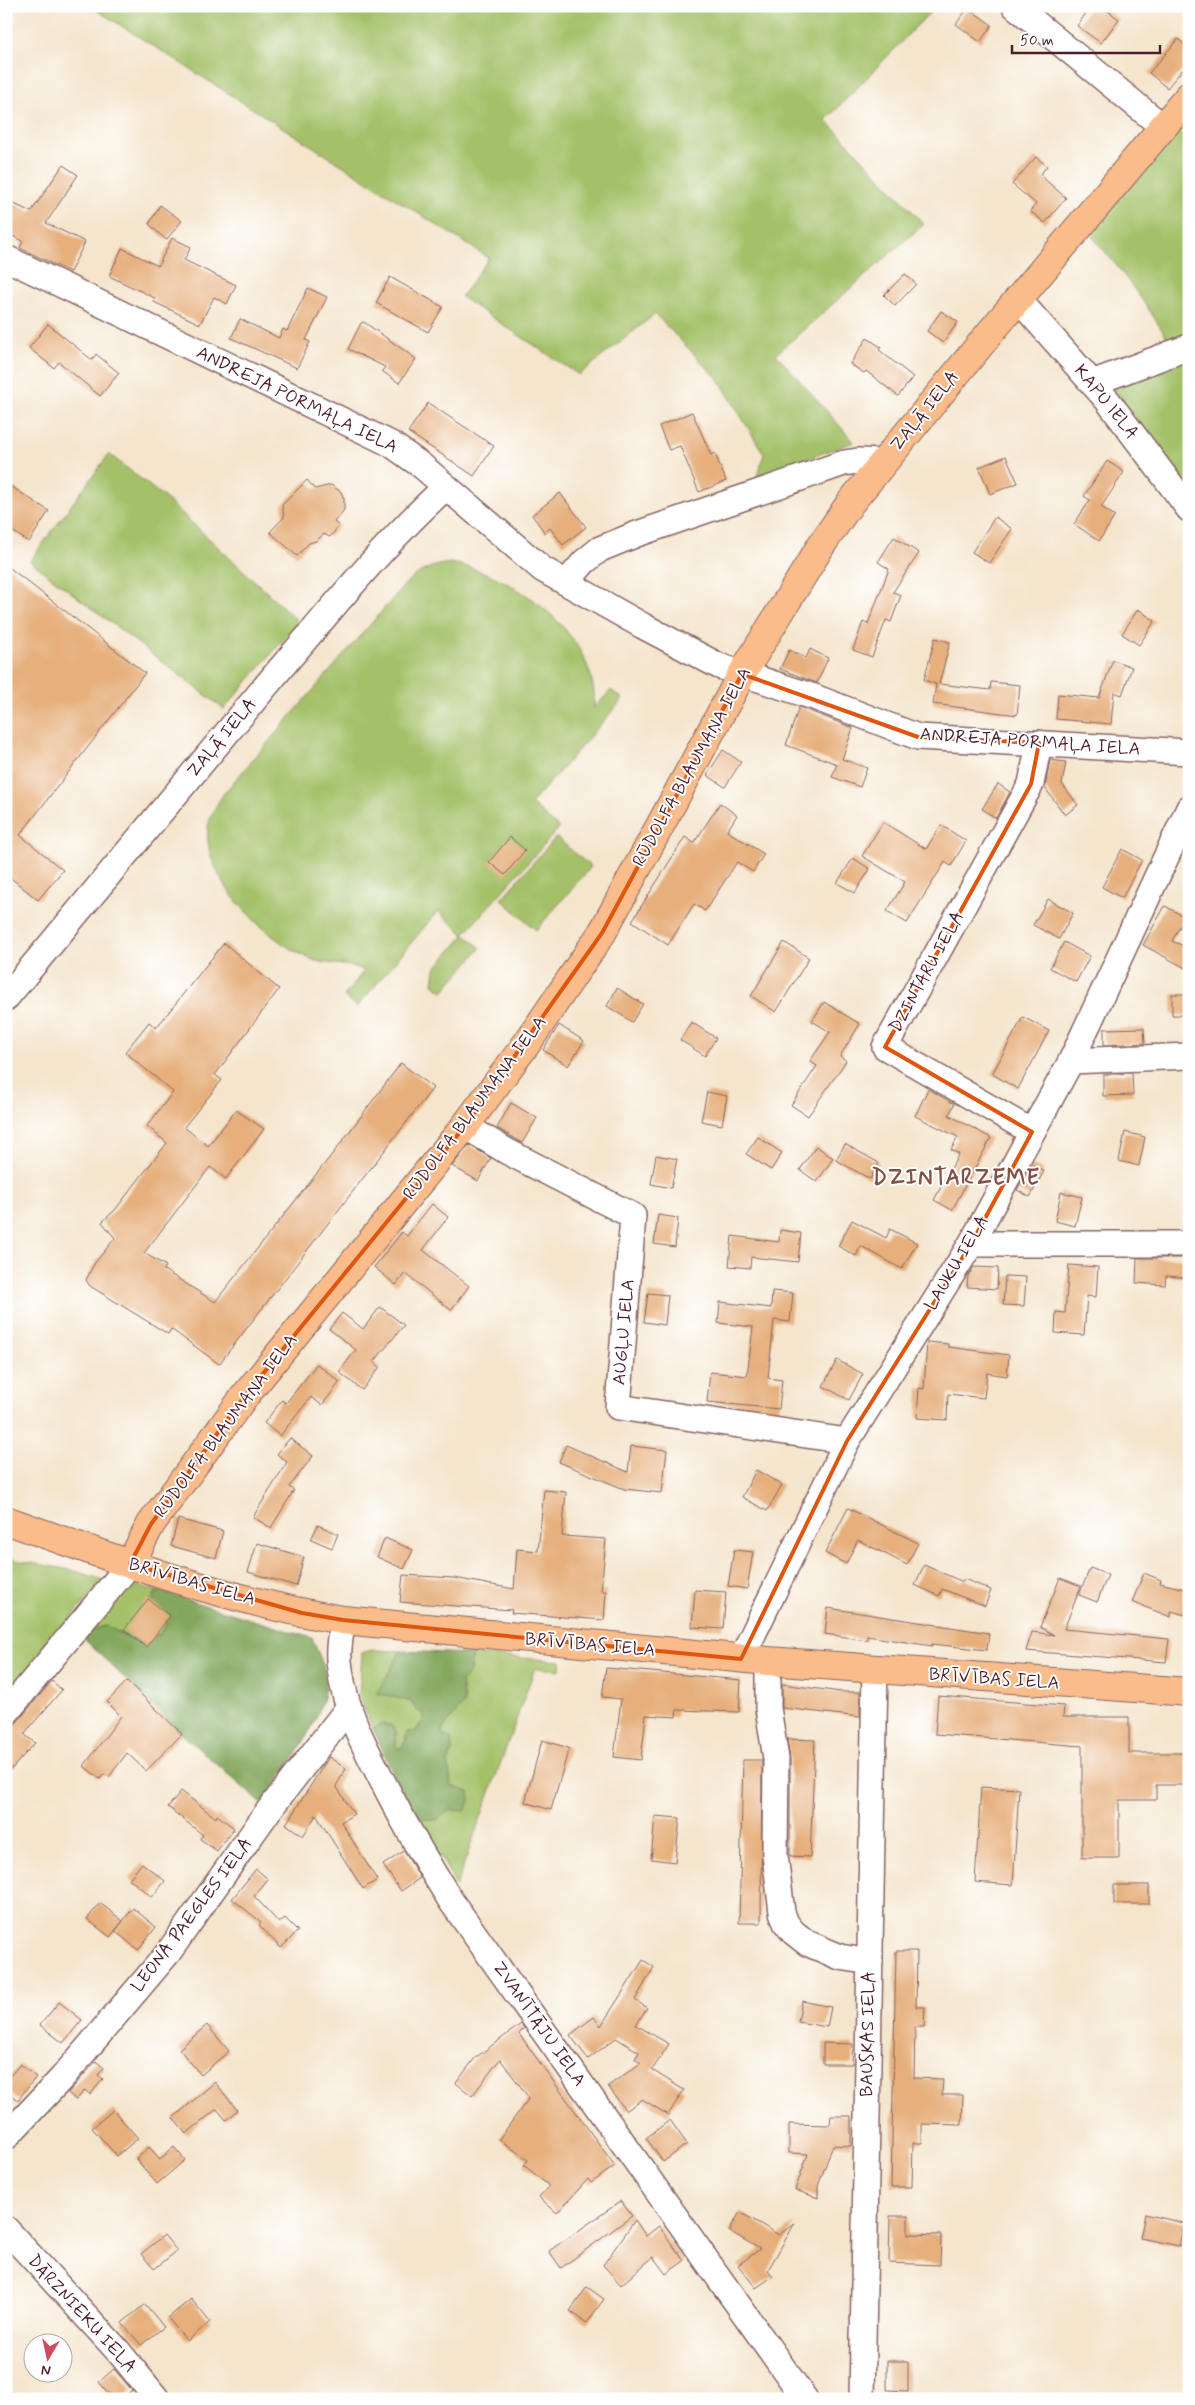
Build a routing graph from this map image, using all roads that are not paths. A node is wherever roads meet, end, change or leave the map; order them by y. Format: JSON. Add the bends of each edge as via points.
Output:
{"nodes":[{"id":1,"x":1014,"y":6,"type":"edge"},
{"id":2,"x":1189,"y":96,"type":"edge"},
{"id":3,"x":1163,"y":127,"type":"junction"},
{"id":4,"x":6,"y":258,"type":"edge"},
{"id":5,"x":1018,"y":299,"type":"junction"},
{"id":6,"x":1189,"y":346,"type":"edge"},
{"id":7,"x":1092,"y":383,"type":"junction"},
{"id":8,"x":884,"y":462,"type":"junction"},
{"id":9,"x":446,"y":487,"type":"junction"},
{"id":10,"x":1189,"y":509,"type":"edge"},
{"id":11,"x":567,"y":582,"type":"junction"},
{"id":12,"x":742,"y":674,"type":"junction"},
{"id":13,"x":1039,"y":743,"type":"junction"},
{"id":14,"x":1189,"y":752,"type":"edge"},
{"id":15,"x":1189,"y":808,"type":"edge"},
{"id":16,"x":6,"y":998,"type":"edge"},
{"id":17,"x":1189,"y":1056,"type":"edge"},
{"id":18,"x":1071,"y":1061,"type":"junction"},
{"id":19,"x":465,"y":1126,"type":"junction"},
{"id":20,"x":1032,"y":1132,"type":"junction"},
{"id":21,"x":971,"y":1244,"type":"junction"},
{"id":22,"x":1189,"y":1244,"type":"edge"},
{"id":23,"x":847,"y":1441,"type":"junction"},
{"id":24,"x":6,"y":1520,"type":"edge"},
{"id":25,"x":130,"y":1564,"type":"junction"},
{"id":26,"x":342,"y":1620,"type":"junction"},
{"id":27,"x":741,"y":1659,"type":"junction"},
{"id":28,"x":768,"y":1661,"type":"junction"},
{"id":29,"x":875,"y":1670,"type":"junction"},
{"id":30,"x":1189,"y":1692,"type":"edge"},
{"id":31,"x":349,"y":1707,"type":"junction"},
{"id":32,"x":6,"y":1713,"type":"edge"},
{"id":33,"x":870,"y":1962,"type":"junction"},
{"id":34,"x":6,"y":2137,"type":"edge"},
{"id":35,"x":6,"y":2229,"type":"edge"},
{"id":36,"x":157,"y":2399,"type":"edge"},
{"id":37,"x":805,"y":2399,"type":"edge"},
{"id":38,"x":862,"y":2399,"type":"edge"}],
"edges":[{"from":1,"to":3,"type":"street"},
{"from":2,"to":3,"type":"main road","name":"ZAĻĀ IELA"},
{"from":3,"to":5,"type":"main road","name":"ZAĻĀ IELA"},
{"from":4,"to":9,"type":"street","name":"ANDREJA PORMAĻA IELA","via":[[361,428],[391,444]]},
{"from":5,"to":7,"type":"street","name":"KAPU IELA"},
{"from":5,"to":8,"type":"main road","name":"ZAĻĀ IELA"},
{"from":6,"to":7,"type":"street"},
{"from":7,"to":10,"type":"street","name":"KAPU IELA"},
{"from":8,"to":11,"type":"street","name":"ZAĻĀ IELA","via":[[858,460],[844,463],[630,537],[600,549]]},
{"from":8,"to":12,"type":"main road","name":"RŪDOLFA BLAUMAŅA IELA","via":[[822,544]]},
{"from":9,"to":11,"type":"street","name":"ANDREJA PORMAĻA IELA","via":[[520,552]]},
{"from":9,"to":16,"type":"street","name":"ZAĻĀ IELA","via":[[405,525],[284,674]]},
{"from":11,"to":12,"type":"street","name":"ANDREJA PORMAĻA IELA","via":[[719,666]]},
{"from":12,"to":13,"type":"street","name":"ANDREJA PORMAĻA IELA","via":[[814,697],[918,737]]},
{"from":12,"to":19,"type":"main road","name":"RŪDOLFA BLAUMAŅA IELA","via":[[602,933],[527,1043]]},
{"from":13,"to":14,"type":"street","name":"ANDREJA PORMAĻA IELA"},
{"from":13,"to":20,"type":"street","name":"DZINTARU IELA","via":[[1031,784],[885,1047]]},
{"from":15,"to":18,"type":"street","name":"LAUKU IELA"},
{"from":17,"to":18,"type":"street"},
{"from":18,"to":20,"type":"street","name":"LAUKU IELA"},
{"from":19,"to":23,"type":"street","name":"AUGĻU IELA","via":[[508,1152],[633,1216],[618,1407]]},
{"from":19,"to":25,"type":"main road","name":"RŪDOLFA BLAUMAŅA IELA","via":[[244,1397],[151,1524]]},
{"from":20,"to":21,"type":"street","name":"LAUKU IELA"},
{"from":21,"to":22,"type":"street"},
{"from":21,"to":23,"type":"street","name":"LAUKU IELA"},
{"from":23,"to":27,"type":"street","name":"LAUKU IELA"},
{"from":24,"to":25,"type":"main road","name":"BRĪVĪBAS IELA"},
{"from":25,"to":26,"type":"main road","name":"BRĪVĪBAS IELA","via":[[302,1613]]},
{"from":25,"to":32,"type":"street","name":"RŪDOLFA BLAUMAŅA IELA"},
{"from":26,"to":27,"type":"main road","name":"BRĪVĪBAS IELA"},
{"from":26,"to":31,"type":"street","name":"ZVANĪTĀJU IELA","via":[[339,1667]]},
{"from":27,"to":28,"type":"main road","name":"BRĪVĪBAS IELA"},
{"from":28,"to":29,"type":"main road","name":"BRĪVĪBAS IELA"},
{"from":28,"to":33,"type":"street","via":[[768,1708],[776,1759],[775,1855],[782,1912],[793,1932],[808,1943],[840,1957]]},
{"from":29,"to":30,"type":"main road","name":"BRĪVĪBAS IELA"},
{"from":29,"to":33,"type":"street","name":"BAUSKAS IELA"},
{"from":31,"to":34,"type":"street","name":"LEONA PAEGLES IELA","via":[[269,1810],[168,1953],[62,2078]]},
{"from":31,"to":37,"type":"street","name":"ZVANĪTĀJU IELA","via":[[360,1739],[451,1901]]},
{"from":33,"to":38,"type":"street","name":"BAUSKAS IELA"},
{"from":35,"to":36,"type":"street","name":"DĀRZNIEKU IELA","via":[[119,2352]]}]}
